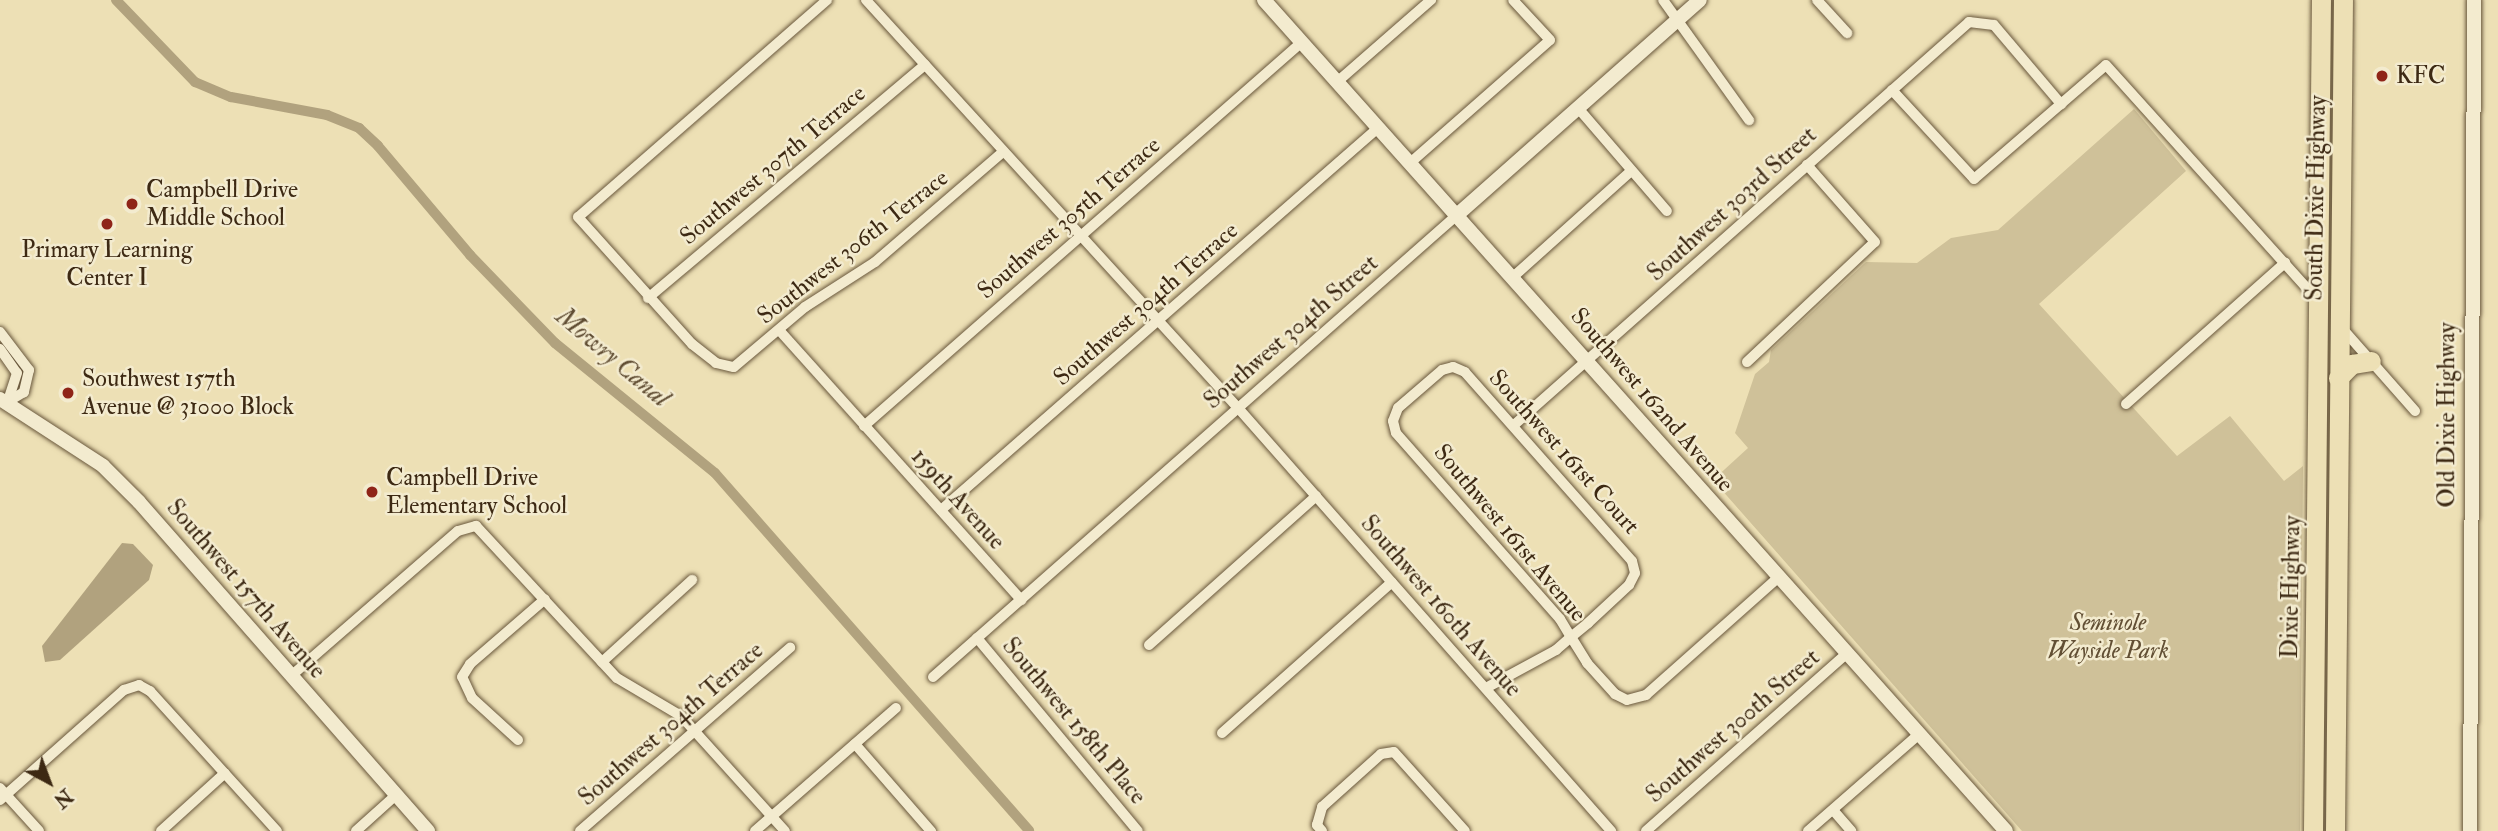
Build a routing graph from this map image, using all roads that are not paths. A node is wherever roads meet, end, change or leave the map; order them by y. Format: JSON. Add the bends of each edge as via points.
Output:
{"nodes":[{"id":1,"x":827,"y":0,"type":"edge"},
{"id":2,"x":866,"y":0,"type":"edge"},
{"id":3,"x":1264,"y":0,"type":"edge"},
{"id":4,"x":1431,"y":0,"type":"edge"},
{"id":5,"x":1513,"y":0,"type":"edge"},
{"id":6,"x":1662,"y":0,"type":"edge"},
{"id":7,"x":1700,"y":0,"type":"edge"},
{"id":8,"x":1817,"y":0,"type":"edge"},
{"id":9,"x":2321,"y":0,"type":"edge"},
{"id":10,"x":2474,"y":0,"type":"edge"},
{"id":11,"x":2342,"y":4,"type":"edge"},
{"id":12,"x":1678,"y":19,"type":"junction"},
{"id":13,"x":1847,"y":33,"type":"dead end"},
{"id":14,"x":1302,"y":42,"type":"junction"},
{"id":15,"x":925,"y":65,"type":"junction"},
{"id":16,"x":1337,"y":82,"type":"junction"},
{"id":17,"x":1892,"y":90,"type":"junction"},
{"id":18,"x":2061,"y":104,"type":"junction"},
{"id":19,"x":1577,"y":108,"type":"junction"},
{"id":20,"x":1749,"y":120,"type":"dead end"},
{"id":21,"x":1378,"y":128,"type":"junction"},
{"id":22,"x":1003,"y":152,"type":"junction"},
{"id":23,"x":1410,"y":163,"type":"junction"},
{"id":24,"x":1807,"y":165,"type":"junction"},
{"id":25,"x":1632,"y":171,"type":"junction"},
{"id":26,"x":1667,"y":211,"type":"dead end"},
{"id":27,"x":1457,"y":215,"type":"junction"},
{"id":28,"x":1082,"y":235,"type":"junction"},
{"id":29,"x":2319,"y":239,"type":"junction"},
{"id":30,"x":2285,"y":263,"type":"junction"},
{"id":31,"x":1513,"y":277,"type":"junction"},
{"id":32,"x":648,"y":298,"type":"junction"},
{"id":33,"x":2318,"y":300,"type":"junction"},
{"id":34,"x":1158,"y":322,"type":"junction"},
{"id":35,"x":2340,"y":324,"type":"junction"},
{"id":36,"x":779,"y":330,"type":"junction"},
{"id":37,"x":0,"y":332,"type":"edge"},
{"id":38,"x":2318,"y":343,"type":"joint"},
{"id":39,"x":0,"y":349,"type":"edge"},
{"id":40,"x":2371,"y":361,"type":"junction"},
{"id":41,"x":1588,"y":362,"type":"junction"},
{"id":42,"x":1747,"y":362,"type":"dead end"},
{"id":43,"x":1453,"y":367,"type":"joint"},
{"id":44,"x":2338,"y":385,"type":"junction"},
{"id":45,"x":3,"y":401,"type":"edge"},
{"id":46,"x":2126,"y":404,"type":"dead end"},
{"id":47,"x":1239,"y":409,"type":"junction"},
{"id":48,"x":2415,"y":411,"type":"dead end"},
{"id":49,"x":1514,"y":425,"type":"junction"},
{"id":50,"x":864,"y":426,"type":"junction"},
{"id":51,"x":1316,"y":496,"type":"junction"},
{"id":52,"x":2338,"y":507,"type":"joint"},
{"id":53,"x":941,"y":510,"type":"junction"},
{"id":54,"x":2316,"y":512,"type":"junction"},
{"id":55,"x":1778,"y":578,"type":"junction"},
{"id":56,"x":692,"y":580,"type":"dead end"},
{"id":57,"x":1392,"y":582,"type":"junction"},
{"id":58,"x":545,"y":599,"type":"junction"},
{"id":59,"x":1021,"y":600,"type":"junction"},
{"id":60,"x":1571,"y":637,"type":"junction"},
{"id":61,"x":977,"y":638,"type":"junction"},
{"id":62,"x":1149,"y":645,"type":"dead end"},
{"id":63,"x":790,"y":648,"type":"dead end"},
{"id":64,"x":1847,"y":653,"type":"junction"},
{"id":65,"x":2337,"y":657,"type":"junction"},
{"id":66,"x":602,"y":662,"type":"junction"},
{"id":67,"x":2315,"y":669,"type":"junction"},
{"id":68,"x":291,"y":676,"type":"junction"},
{"id":69,"x":933,"y":677,"type":"dead end"},
{"id":70,"x":1486,"y":688,"type":"junction"},
{"id":71,"x":896,"y":708,"type":"dead end"},
{"id":72,"x":696,"y":730,"type":"junction"},
{"id":73,"x":1222,"y":733,"type":"dead end"},
{"id":74,"x":1919,"y":734,"type":"junction"},
{"id":75,"x":518,"y":740,"type":"dead end"},
{"id":76,"x":855,"y":744,"type":"junction"},
{"id":77,"x":225,"y":773,"type":"junction"},
{"id":78,"x":2,"y":794,"type":"edge"},
{"id":79,"x":396,"y":794,"type":"junction"},
{"id":80,"x":2313,"y":807,"type":"junction"},
{"id":81,"x":2335,"y":807,"type":"junction"},
{"id":82,"x":1833,"y":810,"type":"junction"},
{"id":83,"x":772,"y":816,"type":"junction"},
{"id":84,"x":2470,"y":826,"type":"edge"},
{"id":85,"x":1319,"y":828,"type":"edge"},
{"id":86,"x":39,"y":831,"type":"edge"},
{"id":87,"x":161,"y":831,"type":"edge"},
{"id":88,"x":277,"y":831,"type":"edge"},
{"id":89,"x":356,"y":831,"type":"edge"},
{"id":90,"x":428,"y":831,"type":"edge"},
{"id":91,"x":580,"y":831,"type":"edge"},
{"id":92,"x":755,"y":831,"type":"edge"},
{"id":93,"x":785,"y":831,"type":"edge"},
{"id":94,"x":931,"y":831,"type":"edge"},
{"id":95,"x":1138,"y":831,"type":"edge"},
{"id":96,"x":1465,"y":831,"type":"edge"},
{"id":97,"x":1611,"y":831,"type":"edge"},
{"id":98,"x":1646,"y":831,"type":"edge"},
{"id":99,"x":1808,"y":831,"type":"edge"},
{"id":100,"x":1851,"y":831,"type":"edge"},
{"id":101,"x":2006,"y":831,"type":"edge"},
{"id":102,"x":2313,"y":831,"type":"edge"},
{"id":103,"x":2320,"y":831,"type":"edge"},
{"id":104,"x":2335,"y":831,"type":"edge"},
{"id":105,"x":2482,"y":831,"type":"edge"}],
"edges":[{"from":1,"to":32,"type":"street","via":[[578,217]]},
{"from":2,"to":15,"type":"street"},
{"from":3,"to":14,"type":"street","name":"Southwest 162nd Avenue"},
{"from":4,"to":16,"type":"street"},
{"from":5,"to":23,"type":"street","via":[[1550,40]]},
{"from":6,"to":12,"type":"street"},
{"from":7,"to":12,"type":"street","name":"Southwest 304th Street"},
{"from":8,"to":13,"type":"street"},
{"from":9,"to":29,"type":"highway"},
{"from":10,"to":84,"type":"street","name":"Old Dixie Highway"},
{"from":11,"to":35,"type":"highway","name":"South Dixie Highway"},
{"from":12,"to":19,"type":"street","name":"Southwest 304th Street"},
{"from":12,"to":20,"type":"street"},
{"from":14,"to":16,"type":"street","name":"Southwest 162nd Avenue"},
{"from":14,"to":28,"type":"street","name":"Southwest 305th Terrace"},
{"from":15,"to":22,"type":"street"},
{"from":15,"to":32,"type":"street","name":"Southwest 307th Terrace"},
{"from":16,"to":21,"type":"street","name":"Southwest 162nd Avenue"},
{"from":17,"to":18,"type":"street","name":"Southwest 303rd Street","via":[[1969,22],[1980,20],[1994,25]]},
{"from":17,"to":18,"type":"street","via":[[1974,178]]},
{"from":17,"to":24,"type":"street","name":"Southwest 303rd Street"},
{"from":18,"to":30,"type":"street","via":[[2106,65]]},
{"from":19,"to":25,"type":"street"},
{"from":19,"to":27,"type":"street","name":"Southwest 304th Street"},
{"from":21,"to":23,"type":"street","name":"Southwest 162nd Avenue"},
{"from":21,"to":34,"type":"street","name":"Southwest 304th Terrace"},
{"from":22,"to":28,"type":"street"},
{"from":22,"to":36,"type":"street","name":"Southwest 306th Terrace","via":[[875,262],[822,294]]},
{"from":23,"to":27,"type":"street","name":"Southwest 162nd Avenue"},
{"from":24,"to":41,"type":"street","name":"Southwest 303rd Street"},
{"from":24,"to":42,"type":"street","via":[[1874,242]]},
{"from":25,"to":26,"type":"street"},
{"from":25,"to":31,"type":"street"},
{"from":27,"to":31,"type":"street","name":"Southwest 162nd Avenue"},
{"from":27,"to":47,"type":"street","name":"Southwest 304th Street"},
{"from":28,"to":34,"type":"street","name":"Southwest 160th Avenue"},
{"from":28,"to":50,"type":"street","name":"Southwest 305th Terrace"},
{"from":29,"to":33,"type":"highway","name":"South Dixie Highway"},
{"from":29,"to":35,"type":"highway","via":[[2329,253],[2333,308]]},
{"from":30,"to":33,"type":"street"},
{"from":30,"to":46,"type":"street"},
{"from":31,"to":41,"type":"street","name":"Southwest 162nd Avenue"},
{"from":32,"to":36,"type":"street","name":"Southwest 306th Terrace","via":[[692,344],[725,368],[742,362]]},
{"from":33,"to":38,"type":"highway","name":"South Dixie Highway"},
{"from":33,"to":44,"type":"highway","via":[[2328,316],[2328,374]]},
{"from":34,"to":47,"type":"street","name":"Southwest 160th Avenue"},
{"from":34,"to":53,"type":"street","name":"Southwest 304th Terrace"},
{"from":35,"to":40,"type":"street"},
{"from":35,"to":44,"type":"highway","name":"South Dixie Highway"},
{"from":36,"to":50,"type":"street","name":"159th Avenue"},
{"from":37,"to":45,"type":"street","via":[[26,362],[30,379],[24,392]]},
{"from":38,"to":54,"type":"highway","name":"Dixie Highway"},
{"from":39,"to":45,"type":"street","via":[[18,373]]},
{"from":40,"to":44,"type":"highway","via":[[2352,364]]},
{"from":40,"to":48,"type":"street"},
{"from":41,"to":49,"type":"street","name":"Southwest 303rd Street"},
{"from":41,"to":55,"type":"street","name":"Southwest 162nd Avenue"},
{"from":43,"to":49,"type":"street","name":"Southwest 161st Court","via":[[1465,372]]},
{"from":43,"to":60,"type":"street","name":"Southwest 161st Avenue","via":[[1442,370],[1398,408],[1393,421],[1396,433]]},
{"from":44,"to":52,"type":"highway","name":"South Dixie Highway"},
{"from":45,"to":68,"type":"street","name":"Southwest 157th Avenue","via":[[103,466]]},
{"from":47,"to":51,"type":"street","name":"Southwest 160th Avenue"},
{"from":47,"to":59,"type":"street","name":"Southwest 304th Street"},
{"from":49,"to":60,"type":"street","name":"Southwest 161st Court","via":[[1632,561],[1635,573],[1629,585]]},
{"from":50,"to":53,"type":"street","name":"159th Avenue"},
{"from":51,"to":57,"type":"street","name":"Southwest 160th Avenue"},
{"from":51,"to":62,"type":"street"},
{"from":52,"to":65,"type":"highway","name":"Dixie Highway"},
{"from":53,"to":59,"type":"street","name":"159th Avenue"},
{"from":54,"to":65,"type":"highway","via":[[2326,545],[2327,648]]},
{"from":54,"to":67,"type":"highway","name":"Dixie Highway"},
{"from":55,"to":60,"type":"street","name":"Southwest 161st Avenue","via":[[1646,695],[1627,700],[1615,694]]},
{"from":55,"to":64,"type":"street","name":"Southwest 162nd Avenue"},
{"from":56,"to":66,"type":"street"},
{"from":57,"to":70,"type":"street","name":"Southwest 160th Avenue"},
{"from":57,"to":73,"type":"street"},
{"from":58,"to":66,"type":"street"},
{"from":58,"to":68,"type":"street","via":[[484,531],[469,525]]},
{"from":58,"to":75,"type":"street","via":[[465,671],[464,688]]},
{"from":59,"to":61,"type":"street","name":"Southwest 304th Street"},
{"from":60,"to":70,"type":"street"},
{"from":61,"to":69,"type":"street","name":"Southwest 304th Street"},
{"from":61,"to":95,"type":"street","name":"Southwest 158th Place"},
{"from":63,"to":72,"type":"street","name":"Southwest 304th Terrace"},
{"from":64,"to":74,"type":"street","name":"Southwest 162nd Avenue"},
{"from":64,"to":98,"type":"street","name":"Southwest 300th Street"},
{"from":65,"to":81,"type":"highway","name":"Dixie Highway"},
{"from":66,"to":72,"type":"street","via":[[622,683],[665,703]]},
{"from":67,"to":80,"type":"highway","name":"Dixie Highway"},
{"from":67,"to":81,"type":"highway","via":[[2326,680],[2324,775]]},
{"from":68,"to":79,"type":"street","name":"Southwest 157th Avenue"},
{"from":70,"to":97,"type":"street","name":"Southwest 160th Avenue"},
{"from":71,"to":76,"type":"street"},
{"from":72,"to":83,"type":"street"},
{"from":72,"to":91,"type":"street","name":"Southwest 304th Terrace"},
{"from":74,"to":82,"type":"street"},
{"from":74,"to":101,"type":"street","name":"Southwest 162nd Avenue"},
{"from":76,"to":83,"type":"street"},
{"from":76,"to":94,"type":"street"},
{"from":77,"to":78,"type":"street","via":[[150,691],[139,685],[124,690]]},
{"from":77,"to":87,"type":"street"},
{"from":77,"to":88,"type":"street"},
{"from":78,"to":86,"type":"street"},
{"from":79,"to":89,"type":"street"},
{"from":79,"to":90,"type":"street","name":"Southwest 157th Avenue"},
{"from":80,"to":102,"type":"highway","name":"Dixie Highway"},
{"from":80,"to":103,"type":"highway"},
{"from":81,"to":104,"type":"highway","name":"Dixie Highway"},
{"from":82,"to":99,"type":"street"},
{"from":82,"to":100,"type":"street"},
{"from":83,"to":92,"type":"street"},
{"from":83,"to":93,"type":"street"},
{"from":84,"to":105,"type":"street"},
{"from":85,"to":96,"type":"street","via":[[1322,807],[1381,754],[1394,752]]}]}
